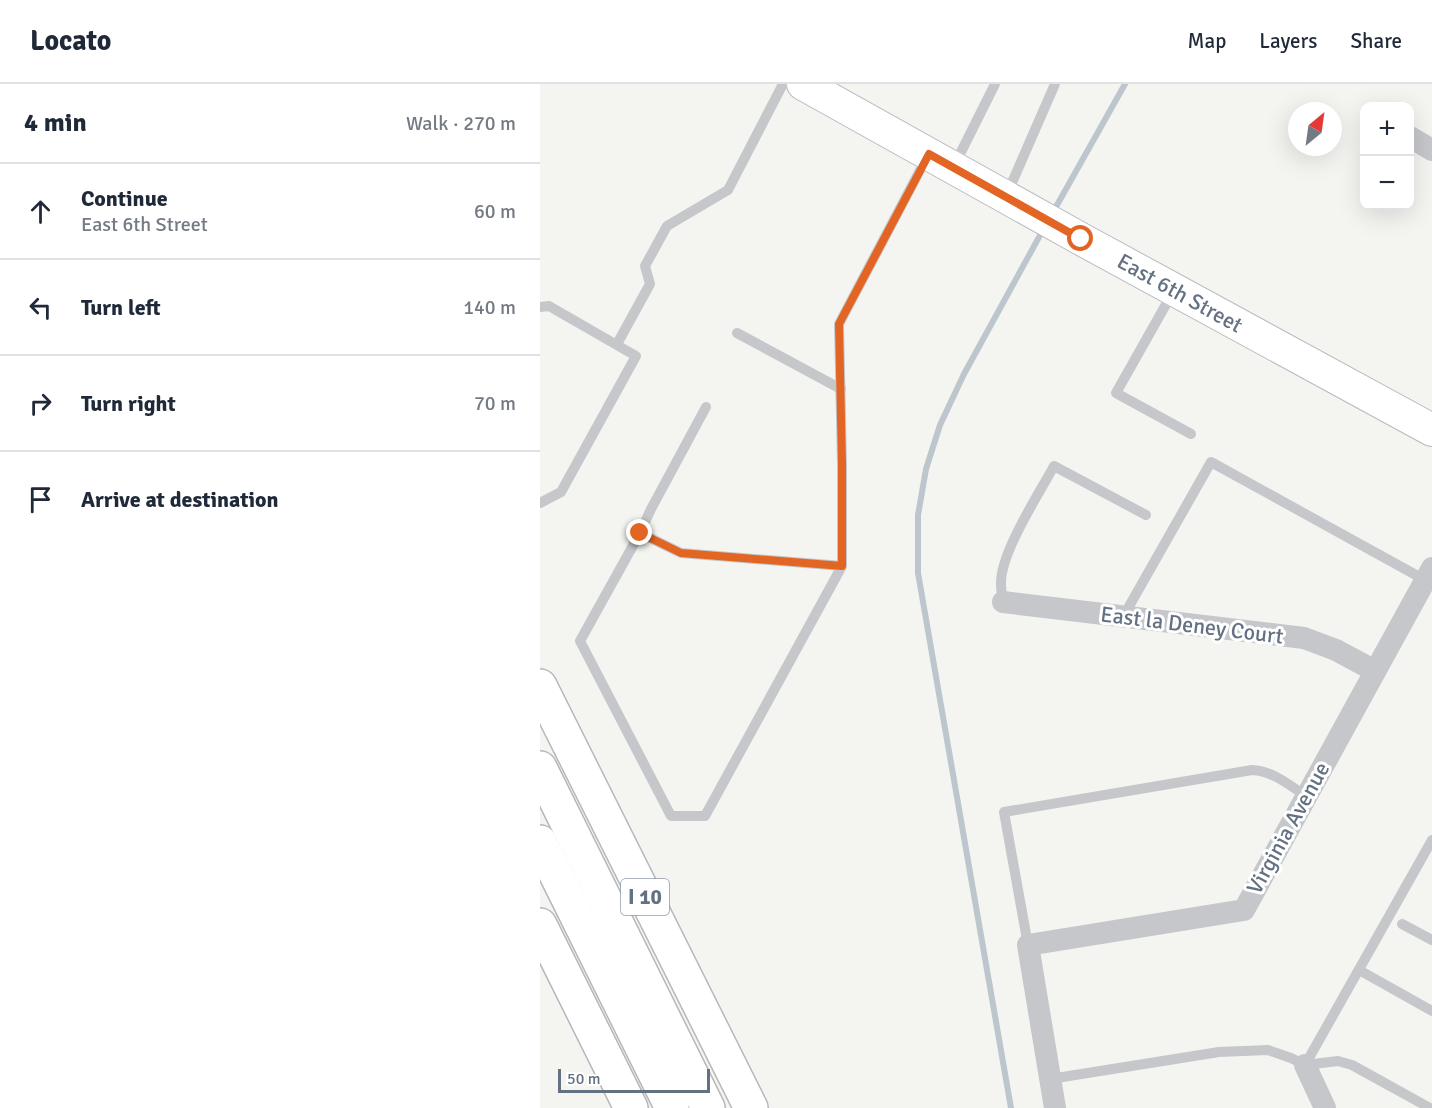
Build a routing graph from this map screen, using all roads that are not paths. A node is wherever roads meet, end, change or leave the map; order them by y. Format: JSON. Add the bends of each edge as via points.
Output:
{"nodes":[{"id":1,"x":783,"y":84,"type":"edge"},
{"id":2,"x":803,"y":84,"type":"edge"},
{"id":3,"x":995,"y":84,"type":"edge"},
{"id":4,"x":1055,"y":84,"type":"edge"},
{"id":5,"x":1414,"y":139,"type":"edge"},
{"id":6,"x":1432,"y":150,"type":"edge"},
{"id":7,"x":941,"y":161,"type":"junction"},
{"id":8,"x":1011,"y":200,"type":"junction"},
{"id":9,"x":1174,"y":290,"type":"junction"},
{"id":10,"x":540,"y":307,"type":"edge"},
{"id":11,"x":737,"y":333,"type":"dead end"},
{"id":12,"x":617,"y":344,"type":"junction"},
{"id":13,"x":841,"y":389,"type":"junction"},
{"id":14,"x":706,"y":407,"type":"dead end"},
{"id":15,"x":1432,"y":430,"type":"edge"},
{"id":16,"x":1191,"y":434,"type":"dead end"},
{"id":17,"x":540,"y":503,"type":"edge"},
{"id":18,"x":1146,"y":515,"type":"dead end"},
{"id":19,"x":640,"y":533,"type":"junction"},
{"id":20,"x":842,"y":566,"type":"junction"},
{"id":21,"x":1428,"y":583,"type":"edge"},
{"id":22,"x":1003,"y":602,"type":"joint"},
{"id":23,"x":1123,"y":617,"type":"junction"},
{"id":24,"x":1375,"y":671,"type":"junction"},
{"id":25,"x":540,"y":686,"type":"edge"},
{"id":26,"x":569,"y":747,"type":"junction"},
{"id":27,"x":540,"y":768,"type":"edge"},
{"id":28,"x":1306,"y":796,"type":"junction"},
{"id":29,"x":1432,"y":840,"type":"edge"},
{"id":30,"x":540,"y":842,"type":"edge"},
{"id":31,"x":1402,"y":924,"type":"dead end"},
{"id":32,"x":540,"y":925,"type":"edge"},
{"id":33,"x":1432,"y":940,"type":"edge"},
{"id":34,"x":1028,"y":945,"type":"junction"},
{"id":35,"x":1359,"y":970,"type":"junction"},
{"id":36,"x":1432,"y":1011,"type":"edge"},
{"id":37,"x":668,"y":1027,"type":"junction"},
{"id":38,"x":1305,"y":1065,"type":"junction"},
{"id":39,"x":1050,"y":1079,"type":"junction"},
{"id":40,"x":631,"y":1108,"type":"edge"},
{"id":41,"x":672,"y":1108,"type":"edge"},
{"id":42,"x":708,"y":1108,"type":"edge"},
{"id":43,"x":751,"y":1108,"type":"edge"},
{"id":44,"x":1055,"y":1108,"type":"edge"},
{"id":45,"x":1325,"y":1108,"type":"edge"},
{"id":46,"x":1430,"y":1108,"type":"edge"}],
"edges":[{"from":1,"to":12,"type":"lane","via":[[728,190],[667,226],[645,266],[650,284]]},
{"from":2,"to":7,"type":"main road","name":"East 6th Street"},
{"from":3,"to":7,"type":"lane"},
{"from":4,"to":8,"type":"lane"},
{"from":5,"to":6,"type":"street"},
{"from":7,"to":8,"type":"main road","name":"East 6th Street"},
{"from":7,"to":13,"type":"lane","via":[[839,324]]},
{"from":8,"to":9,"type":"main road","name":"East 6th Street"},
{"from":9,"to":15,"type":"main road","name":"East 6th Street"},
{"from":9,"to":16,"type":"lane","via":[[1116,393]]},
{"from":10,"to":12,"type":"lane","via":[[549,306]]},
{"from":11,"to":13,"type":"lane"},
{"from":12,"to":17,"type":"lane","via":[[636,356],[561,492]]},
{"from":13,"to":20,"type":"lane"},
{"from":14,"to":19,"type":"lane"},
{"from":18,"to":22,"type":"lane","via":[[1054,466],[1009,552],[1000,583]]},
{"from":19,"to":20,"type":"lane","via":[[681,553]]},
{"from":19,"to":20,"type":"lane","via":[[580,640],[671,816],[705,816]]},
{"from":21,"to":23,"type":"lane","via":[[1211,462]]},
{"from":21,"to":24,"type":"street","name":"Virginia Avenue"},
{"from":22,"to":23,"type":"street","name":"East la Deney Court"},
{"from":23,"to":24,"type":"street","name":"East la Deney Court","via":[[1304,638]]},
{"from":24,"to":28,"type":"street","name":"Virginia Avenue"},
{"from":25,"to":26,"type":"highway","number":"I 10"},
{"from":26,"to":37,"type":"highway"},
{"from":26,"to":43,"type":"highway","number":"I 10"},
{"from":27,"to":37,"type":"highway"},
{"from":28,"to":34,"type":"street","name":"Virginia Avenue","via":[[1244,910]]},
{"from":28,"to":34,"type":"lane","via":[[1264,770],[1252,770],[1004,812]]},
{"from":29,"to":35,"type":"lane"},
{"from":30,"to":41,"type":"highway"},
{"from":31,"to":33,"type":"lane"},
{"from":32,"to":40,"type":"highway"},
{"from":34,"to":39,"type":"street"},
{"from":35,"to":36,"type":"lane"},
{"from":35,"to":38,"type":"lane"},
{"from":37,"to":42,"type":"highway"},
{"from":38,"to":39,"type":"lane","via":[[1268,1050],[1219,1052]]},
{"from":38,"to":45,"type":"street"},
{"from":38,"to":46,"type":"lane","via":[[1338,1061],[1352,1065]]},
{"from":39,"to":44,"type":"street"}]}
